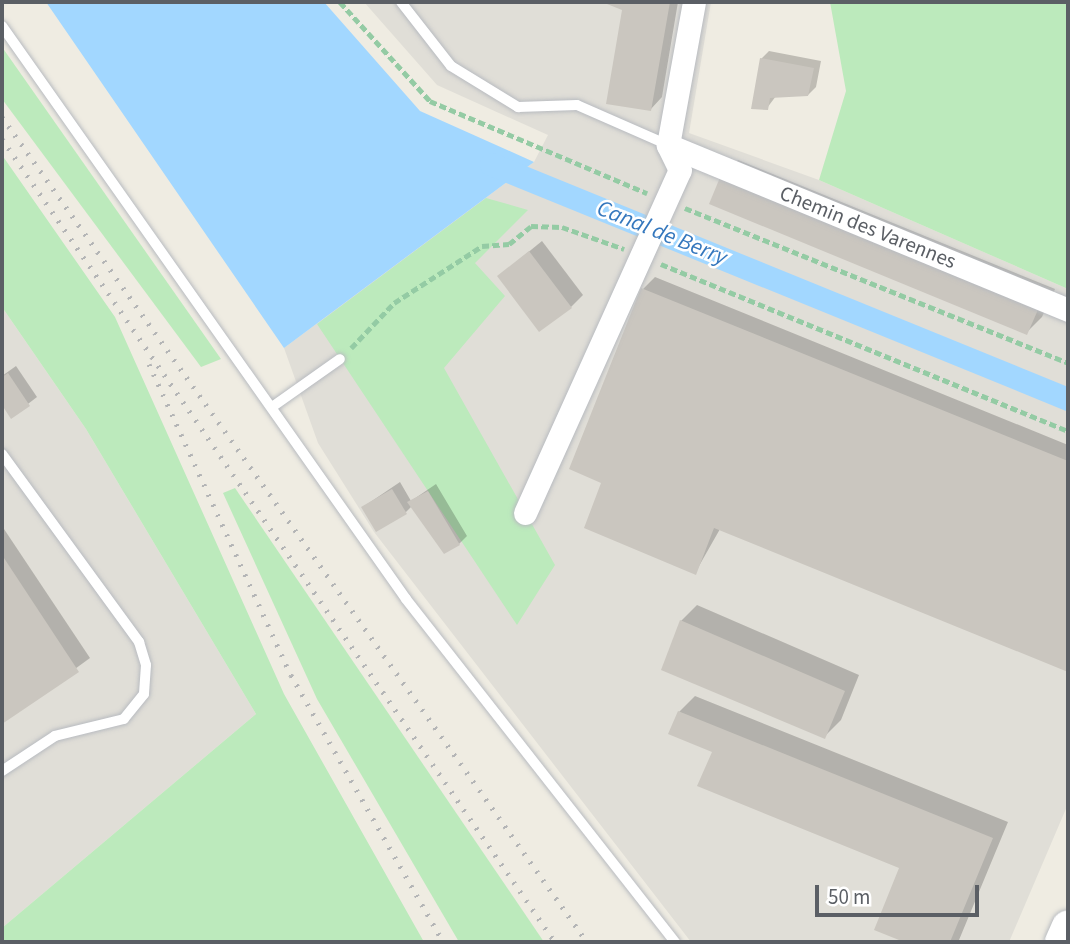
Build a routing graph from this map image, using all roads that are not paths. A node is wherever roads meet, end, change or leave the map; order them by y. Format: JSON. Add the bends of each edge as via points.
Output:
{"nodes":[{"id":1,"x":401,"y":2,"type":"edge"},
{"id":2,"x":694,"y":2,"type":"edge"},
{"id":3,"x":2,"y":26,"type":"edge"},
{"id":4,"x":668,"y":145,"type":"junction"},
{"id":5,"x":1068,"y":310,"type":"edge"},
{"id":6,"x":340,"y":359,"type":"road end"},
{"id":7,"x":272,"y":407,"type":"junction"},
{"id":8,"x":2,"y":454,"type":"edge"},
{"id":9,"x":525,"y":513,"type":"dead end"},
{"id":10,"x":2,"y":771,"type":"edge"},
{"id":11,"x":1068,"y":926,"type":"edge"},
{"id":12,"x":675,"y":942,"type":"edge"},
{"id":13,"x":1061,"y":942,"type":"edge"}],
"edges":[{"from":1,"to":4,"type":"lane","via":[[451,66],[518,107],[577,105]]},
{"from":2,"to":4,"type":"street"},
{"from":3,"to":7,"type":"lane"},
{"from":4,"to":5,"type":"street","name":"Chemin des Varennes"},
{"from":4,"to":9,"type":"street","via":[[680,170]]},
{"from":6,"to":7,"type":"lane"},
{"from":7,"to":12,"type":"lane","via":[[414,610]]},
{"from":8,"to":10,"type":"lane","via":[[139,642],[146,665],[144,694],[124,719],[55,736]]},
{"from":11,"to":13,"type":"main road"}]}
